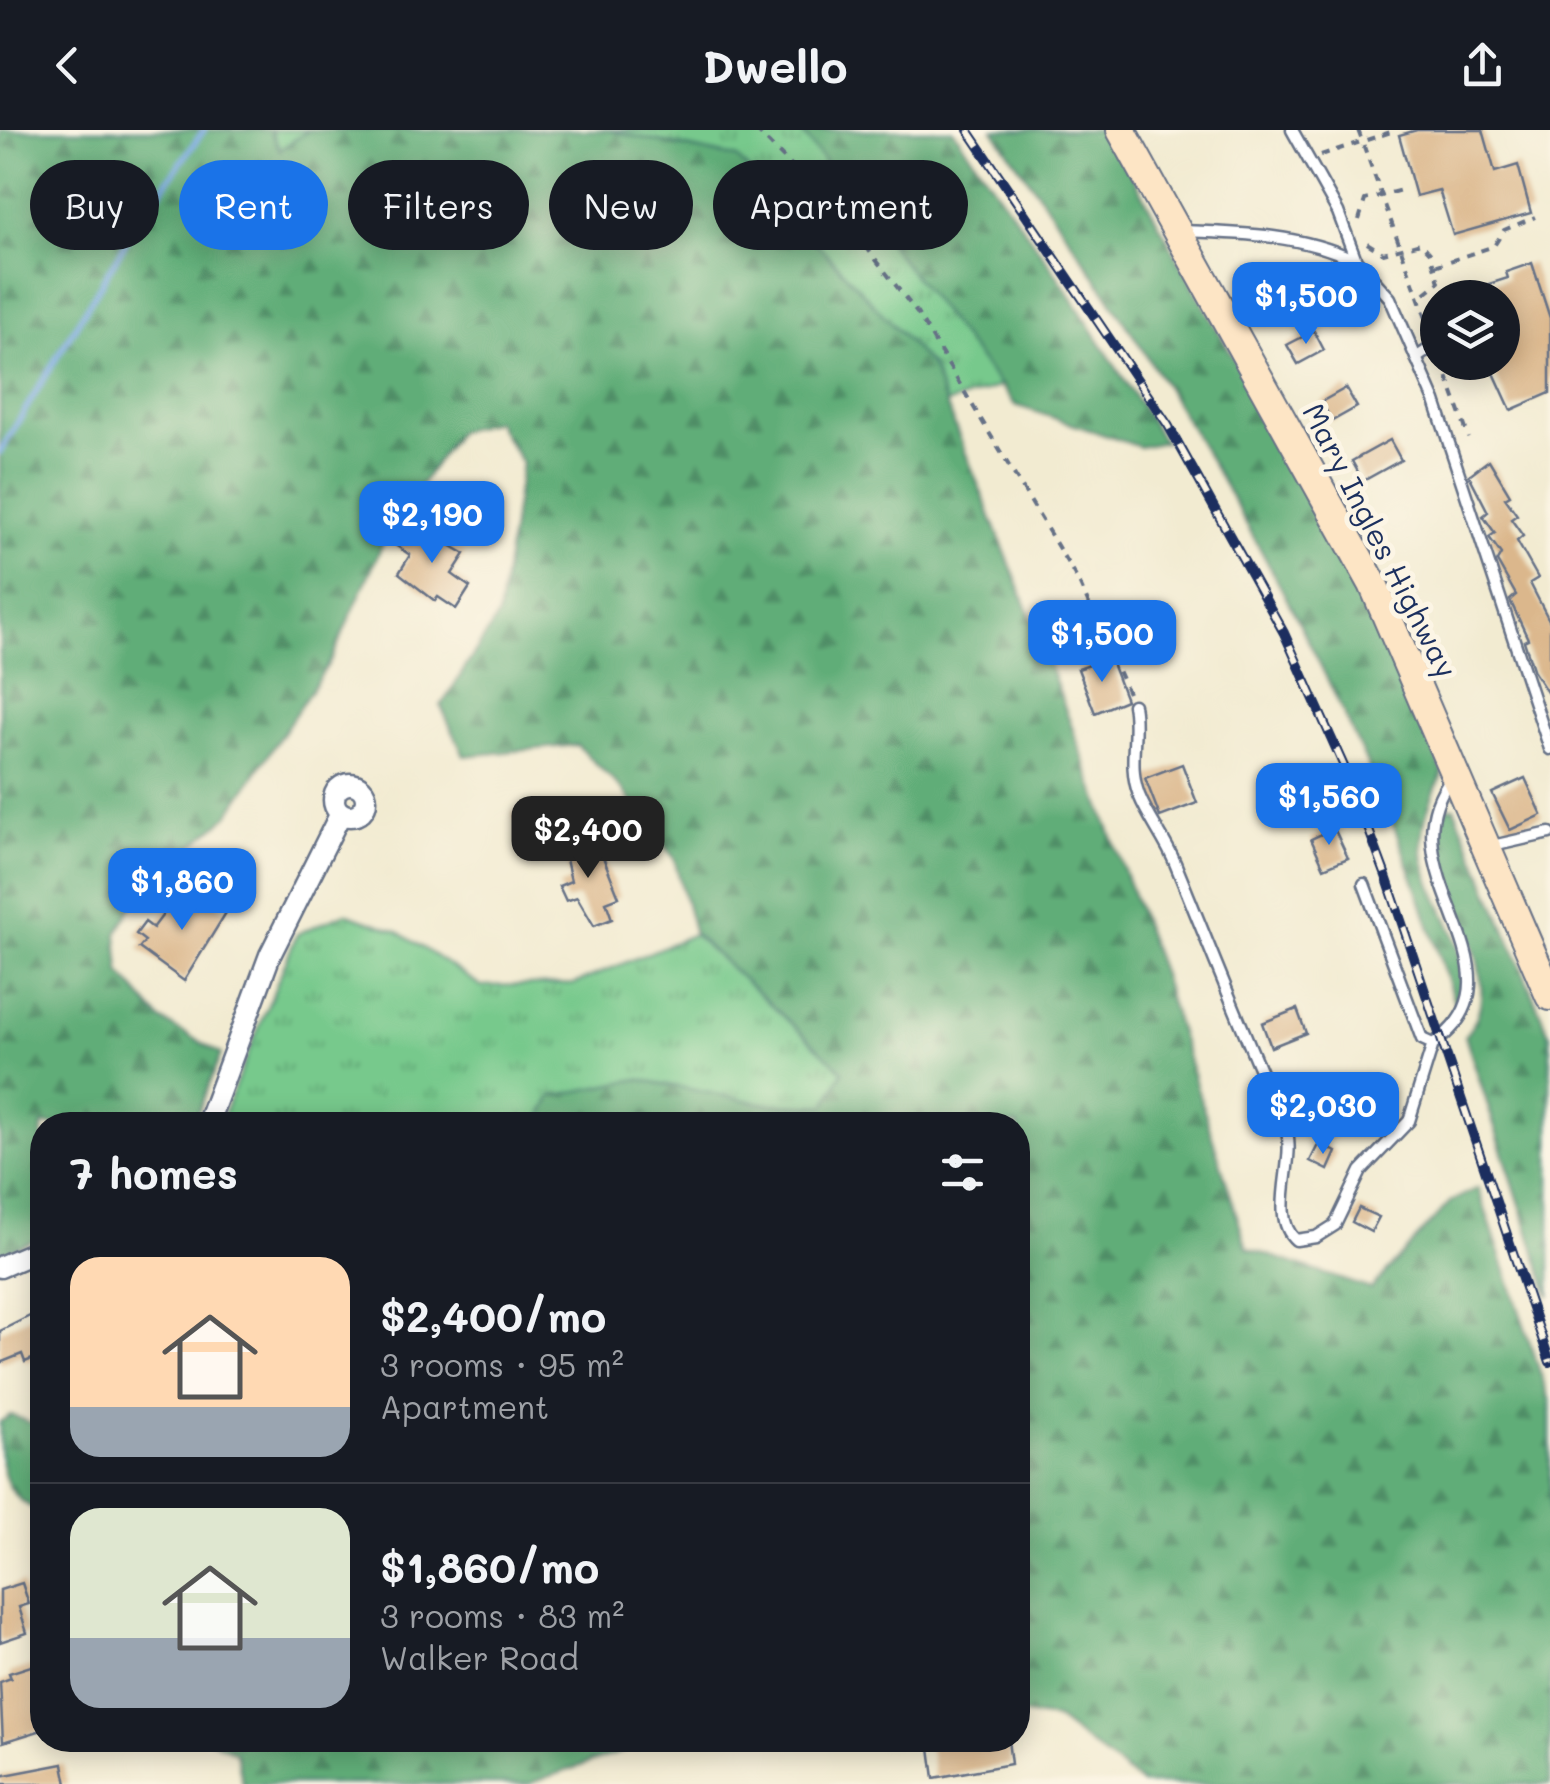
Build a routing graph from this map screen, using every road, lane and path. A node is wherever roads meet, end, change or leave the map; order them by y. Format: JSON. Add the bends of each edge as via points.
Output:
{"nodes":[{"id":1,"x":756,"y":130,"type":"edge"},
{"id":2,"x":1121,"y":130,"type":"edge"},
{"id":3,"x":1292,"y":130,"type":"edge"},
{"id":4,"x":1358,"y":130,"type":"edge"},
{"id":5,"x":1397,"y":130,"type":"edge"},
{"id":6,"x":1363,"y":144,"type":"junction"},
{"id":7,"x":1309,"y":159,"type":"junction"},
{"id":8,"x":1401,"y":190,"type":"dead end"},
{"id":9,"x":1382,"y":195,"type":"junction"},
{"id":10,"x":1535,"y":217,"type":"dead end"},
{"id":11,"x":1176,"y":230,"type":"junction"},
{"id":12,"x":1400,"y":247,"type":"junction"},
{"id":13,"x":1356,"y":260,"type":"junction"},
{"id":14,"x":1435,"y":266,"type":"junction"},
{"id":15,"x":1419,"y":298,"type":"joint"},
{"id":16,"x":1420,"y":355,"type":"edge"},
{"id":17,"x":1416,"y":358,"type":"junction"},
{"id":18,"x":1449,"y":380,"type":"edge"},
{"id":19,"x":1470,"y":438,"type":"dead end"},
{"id":20,"x":1133,"y":705,"type":"joint"},
{"id":21,"x":1550,"y":749,"type":"edge"},
{"id":22,"x":1455,"y":774,"type":"junction"},
{"id":23,"x":341,"y":814,"type":"dead end"},
{"id":24,"x":1550,"y":832,"type":"edge"},
{"id":25,"x":1487,"y":848,"type":"junction"},
{"id":26,"x":1364,"y":884,"type":"dead end"},
{"id":27,"x":1550,"y":996,"type":"edge"},
{"id":28,"x":1433,"y":1044,"type":"junction"},
{"id":29,"x":213,"y":1112,"type":"edge"},
{"id":30,"x":30,"y":1254,"type":"edge"},
{"id":31,"x":0,"y":1266,"type":"edge"}],
"edges":[{"from":1,"to":20,"type":"path","via":[[847,222],[916,312],[1079,582]]},
{"from":2,"to":11,"type":"street","name":"Mary Ingles Highway"},
{"from":3,"to":7,"type":"lane"},
{"from":4,"to":6,"type":"path"},
{"from":5,"to":6,"type":"path"},
{"from":6,"to":7,"type":"path"},
{"from":6,"to":9,"type":"path"},
{"from":7,"to":13,"type":"lane"},
{"from":8,"to":9,"type":"path"},
{"from":9,"to":12,"type":"path"},
{"from":9,"to":12,"type":"path","via":[[1366,200],[1357,216],[1368,246],[1383,253]]},
{"from":10,"to":14,"type":"path","via":[[1504,230],[1494,246]]},
{"from":11,"to":13,"type":"lane","via":[[1283,237]]},
{"from":11,"to":22,"type":"street","name":"Mary Ingles Highway","via":[[1373,584]]},
{"from":12,"to":14,"type":"path","via":[[1421,243]]},
{"from":12,"to":15,"type":"path"},
{"from":13,"to":17,"type":"lane","via":[[1390,298]]},
{"from":14,"to":15,"type":"path","via":[[1439,282]]},
{"from":16,"to":17,"type":"lane"},
{"from":17,"to":21,"type":"lane"},
{"from":18,"to":19,"type":"path"},
{"from":20,"to":28,"type":"lane","via":[[1130,751],[1139,796],[1175,863],[1287,1132],[1292,1150],[1284,1222],[1296,1240],[1316,1238],[1335,1225],[1361,1172],[1410,1120]]},
{"from":22,"to":25,"type":"street","name":"Mary Ingles Highway"},
{"from":22,"to":28,"type":"lane","via":[[1434,816],[1432,848],[1474,981],[1459,1022]]},
{"from":23,"to":29,"type":"street","via":[[270,956]]},
{"from":24,"to":25,"type":"lane"},
{"from":25,"to":27,"type":"street","name":"Mary Ingles Highway"},
{"from":26,"to":28,"type":"lane","via":[[1408,1008],[1422,1039]]},
{"from":30,"to":31,"type":"street"}]}
